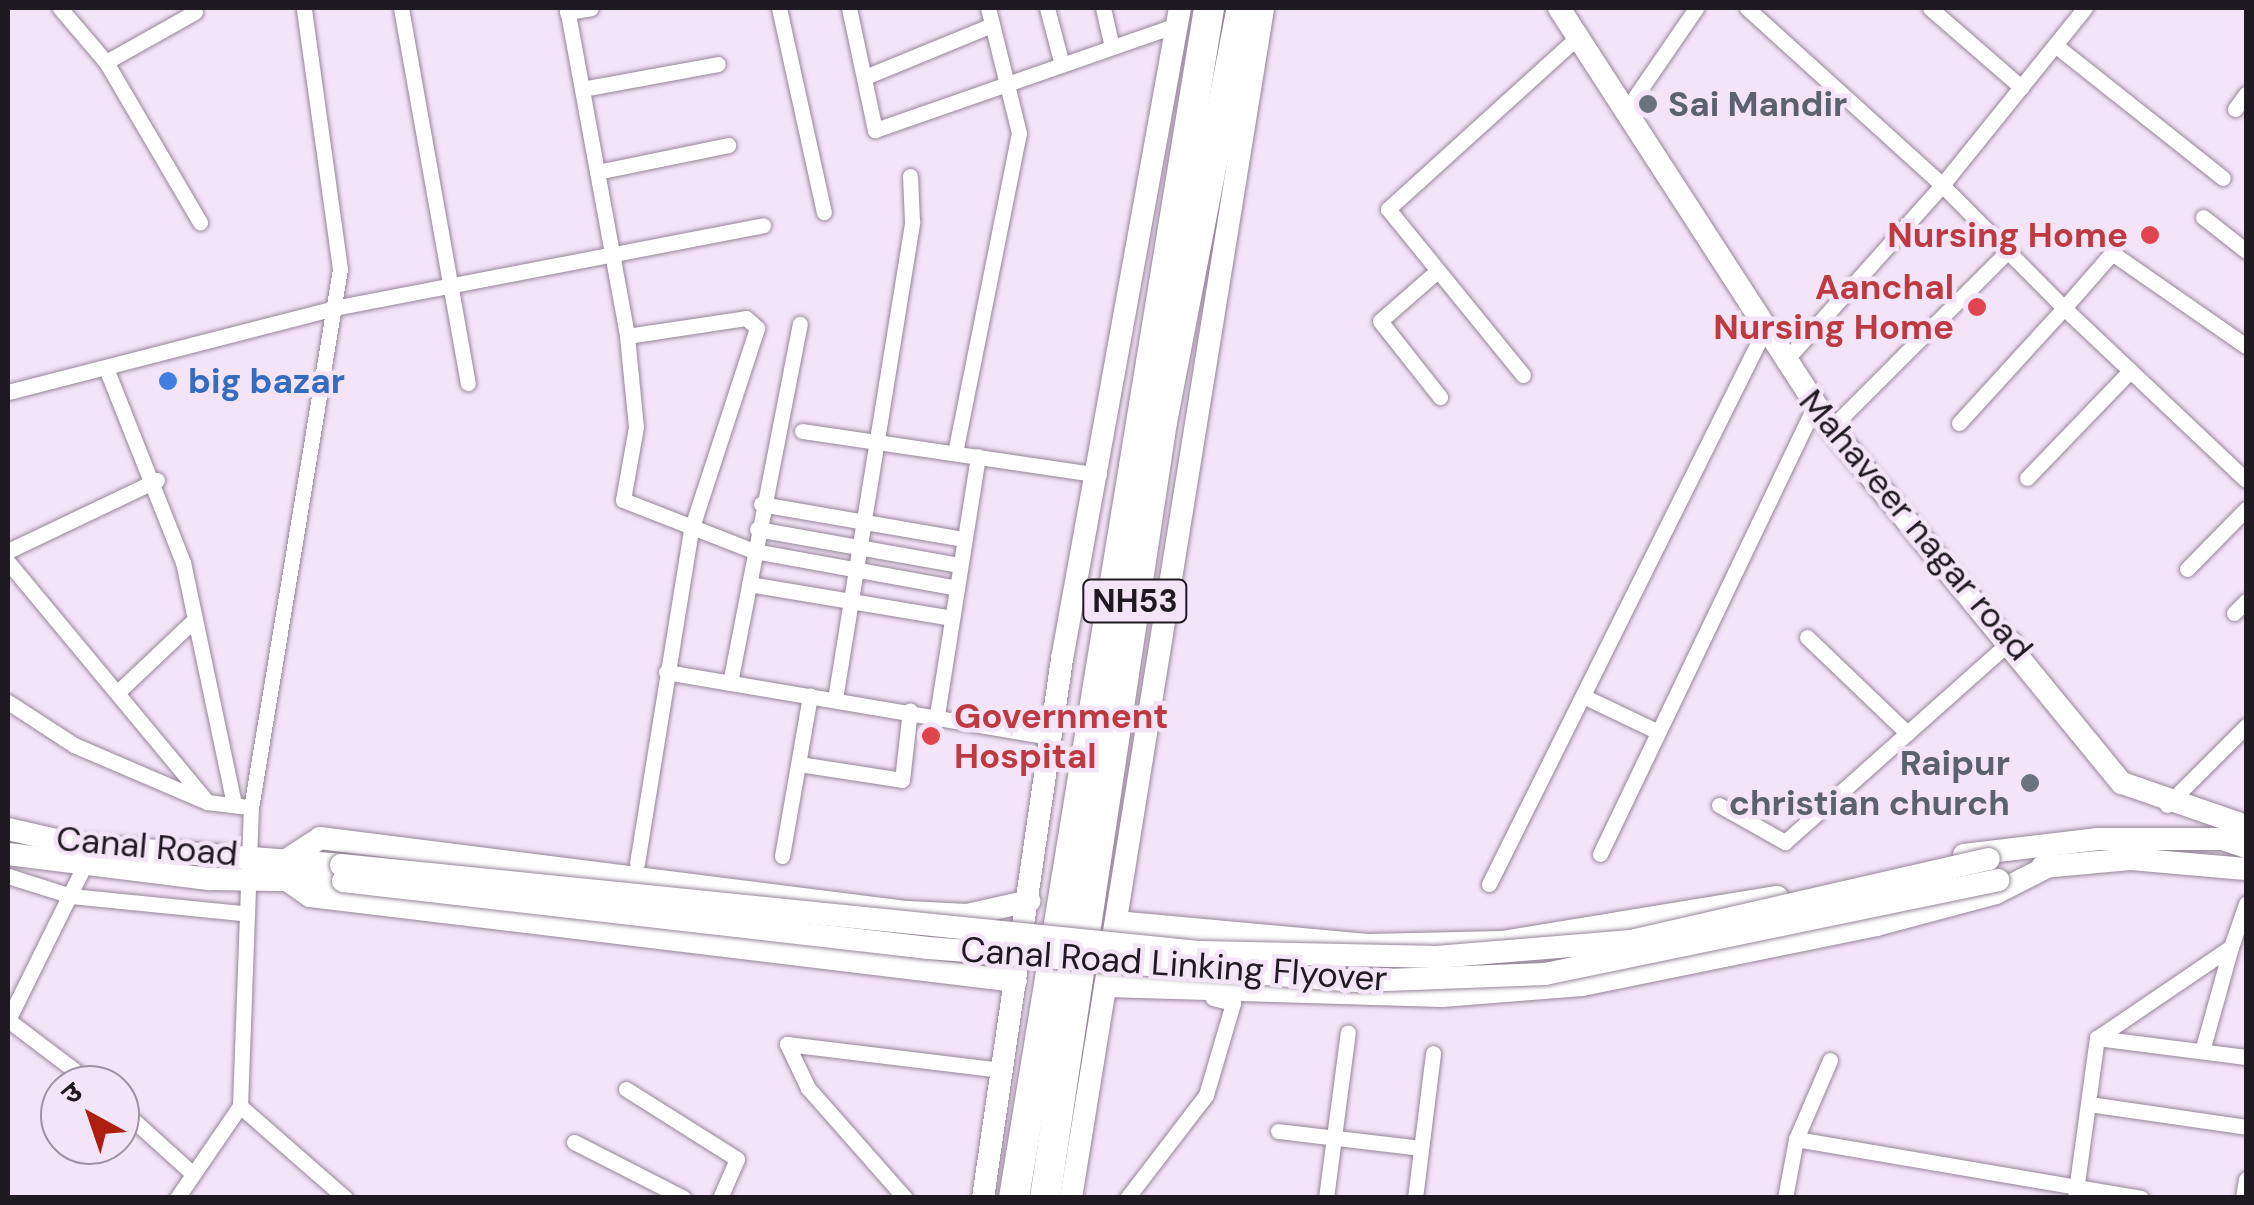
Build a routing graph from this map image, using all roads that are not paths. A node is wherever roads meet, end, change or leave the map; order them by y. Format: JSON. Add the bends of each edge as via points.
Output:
{"nodes":[{"id":1,"x":60,"y":8,"type":"edge"},
{"id":2,"x":304,"y":8,"type":"edge"},
{"id":3,"x":401,"y":8,"type":"edge"},
{"id":4,"x":591,"y":8,"type":"edge"},
{"id":5,"x":779,"y":8,"type":"edge"},
{"id":6,"x":849,"y":8,"type":"edge"},
{"id":7,"x":988,"y":8,"type":"edge"},
{"id":8,"x":1047,"y":8,"type":"edge"},
{"id":9,"x":1103,"y":8,"type":"edge"},
{"id":10,"x":1208,"y":8,"type":"edge"},
{"id":11,"x":1242,"y":8,"type":"edge"},
{"id":12,"x":1262,"y":8,"type":"edge"},
{"id":13,"x":1559,"y":8,"type":"edge"},
{"id":14,"x":1696,"y":8,"type":"edge"},
{"id":15,"x":1747,"y":8,"type":"edge"},
{"id":16,"x":2085,"y":8,"type":"edge"},
{"id":17,"x":1934,"y":9,"type":"edge"},
{"id":18,"x":567,"y":10,"type":"edge"},
{"id":19,"x":194,"y":12,"type":"dead end"},
{"id":20,"x":1179,"y":16,"type":"edge"},
{"id":21,"x":992,"y":25,"type":"junction"},
{"id":22,"x":1578,"y":37,"type":"junction"},
{"id":23,"x":1111,"y":43,"type":"junction"},
{"id":24,"x":2055,"y":44,"type":"junction"},
{"id":25,"x":1060,"y":61,"type":"junction"},
{"id":26,"x":106,"y":62,"type":"junction"},
{"id":27,"x":718,"y":64,"type":"dead end"},
{"id":28,"x":870,"y":75,"type":"junction"},
{"id":29,"x":1006,"y":80,"type":"junction"},
{"id":30,"x":2021,"y":87,"type":"junction"},
{"id":31,"x":582,"y":89,"type":"junction"},
{"id":32,"x":2246,"y":94,"type":"edge"},
{"id":33,"x":2235,"y":109,"type":"dead end"},
{"id":34,"x":1626,"y":110,"type":"junction"},
{"id":35,"x":728,"y":145,"type":"dead end"},
{"id":36,"x":597,"y":172,"type":"junction"},
{"id":37,"x":910,"y":176,"type":"dead end"},
{"id":38,"x":2223,"y":178,"type":"dead end"},
{"id":39,"x":1942,"y":186,"type":"junction"},
{"id":40,"x":824,"y":212,"type":"dead end"},
{"id":41,"x":2203,"y":217,"type":"dead end"},
{"id":42,"x":200,"y":222,"type":"dead end"},
{"id":43,"x":763,"y":225,"type":"dead end"},
{"id":44,"x":2008,"y":251,"type":"junction"},
{"id":45,"x":2246,"y":251,"type":"edge"},
{"id":46,"x":612,"y":254,"type":"junction"},
{"id":47,"x":1436,"y":272,"type":"junction"},
{"id":48,"x":450,"y":286,"type":"junction"},
{"id":49,"x":334,"y":308,"type":"junction"},
{"id":50,"x":2064,"y":308,"type":"junction"},
{"id":51,"x":800,"y":324,"type":"dead end"},
{"id":52,"x":1764,"y":329,"type":"junction"},
{"id":53,"x":627,"y":336,"type":"junction"},
{"id":54,"x":2246,"y":346,"type":"edge"},
{"id":55,"x":1784,"y":362,"type":"junction"},
{"id":56,"x":106,"y":368,"type":"junction"},
{"id":57,"x":2130,"y":372,"type":"junction"},
{"id":58,"x":1523,"y":375,"type":"dead end"},
{"id":59,"x":468,"y":382,"type":"dead end"},
{"id":60,"x":8,"y":392,"type":"edge"},
{"id":61,"x":1440,"y":398,"type":"dead end"},
{"id":62,"x":1815,"y":406,"type":"junction"},
{"id":63,"x":1959,"y":422,"type":"dead end"},
{"id":64,"x":1832,"y":428,"type":"junction"},
{"id":65,"x":802,"y":431,"type":"dead end"},
{"id":66,"x":878,"y":442,"type":"junction"},
{"id":67,"x":955,"y":452,"type":"junction"},
{"id":68,"x":978,"y":456,"type":"junction"},
{"id":69,"x":1098,"y":476,"type":"junction"},
{"id":70,"x":2027,"y":478,"type":"dead end"},
{"id":71,"x":157,"y":480,"type":"junction"},
{"id":72,"x":2246,"y":480,"type":"edge"},
{"id":73,"x":760,"y":504,"type":"junction"},
{"id":74,"x":2246,"y":509,"type":"edge"},
{"id":75,"x":864,"y":520,"type":"junction"},
{"id":76,"x":757,"y":529,"type":"junction"},
{"id":77,"x":691,"y":530,"type":"junction"},
{"id":78,"x":964,"y":540,"type":"junction"},
{"id":79,"x":860,"y":544,"type":"junction"},
{"id":80,"x":8,"y":551,"type":"edge"},
{"id":81,"x":754,"y":551,"type":"junction"},
{"id":82,"x":8,"y":562,"type":"edge"},
{"id":83,"x":960,"y":565,"type":"junction"},
{"id":84,"x":2187,"y":569,"type":"dead end"},
{"id":85,"x":856,"y":571,"type":"junction"},
{"id":86,"x":25,"y":573,"type":"junction"},
{"id":87,"x":8,"y":582,"type":"edge"},
{"id":88,"x":750,"y":584,"type":"junction"},
{"id":89,"x":957,"y":588,"type":"junction"},
{"id":90,"x":851,"y":603,"type":"junction"},
{"id":91,"x":952,"y":618,"type":"junction"},
{"id":92,"x":194,"y":620,"type":"junction"},
{"id":93,"x":1807,"y":637,"type":"dead end"},
{"id":94,"x":2013,"y":638,"type":"junction"},
{"id":95,"x":666,"y":672,"type":"junction"},
{"id":96,"x":730,"y":683,"type":"junction"},
{"id":97,"x":120,"y":690,"type":"junction"},
{"id":98,"x":810,"y":695,"type":"junction"},
{"id":99,"x":1583,"y":696,"type":"junction"},
{"id":100,"x":835,"y":699,"type":"junction"},
{"id":101,"x":8,"y":702,"type":"edge"},
{"id":102,"x":910,"y":710,"type":"junction"},
{"id":103,"x":937,"y":714,"type":"junction"},
{"id":104,"x":1658,"y":732,"type":"junction"},
{"id":105,"x":1907,"y":733,"type":"junction"},
{"id":106,"x":2244,"y":733,"type":"edge"},
{"id":107,"x":1051,"y":737,"type":"junction"},
{"id":108,"x":799,"y":764,"type":"junction"},
{"id":109,"x":207,"y":802,"type":"junction"},
{"id":110,"x":2167,"y":805,"type":"junction"},
{"id":111,"x":1719,"y":806,"type":"dead end"},
{"id":112,"x":242,"y":807,"type":"junction"},
{"id":113,"x":2246,"y":826,"type":"edge"},
{"id":114,"x":8,"y":829,"type":"edge"},
{"id":115,"x":2246,"y":847,"type":"edge"},
{"id":116,"x":8,"y":854,"type":"edge"},
{"id":117,"x":1600,"y":854,"type":"dead end"},
{"id":118,"x":2050,"y":854,"type":"junction"},
{"id":119,"x":782,"y":856,"type":"dead end"},
{"id":120,"x":637,"y":863,"type":"dead end"},
{"id":121,"x":83,"y":868,"type":"junction"},
{"id":122,"x":246,"y":868,"type":"junction"},
{"id":123,"x":2246,"y":869,"type":"edge"},
{"id":124,"x":287,"y":870,"type":"junction"},
{"id":125,"x":8,"y":876,"type":"edge"},
{"id":126,"x":1490,"y":884,"type":"dead end"},
{"id":127,"x":71,"y":896,"type":"junction"},
{"id":128,"x":1028,"y":901,"type":"junction"},
{"id":129,"x":2246,"y":904,"type":"edge"},
{"id":130,"x":241,"y":914,"type":"junction"},
{"id":131,"x":1116,"y":922,"type":"junction"},
{"id":132,"x":2232,"y":947,"type":"junction"},
{"id":133,"x":1016,"y":981,"type":"junction"},
{"id":134,"x":1107,"y":986,"type":"junction"},
{"id":135,"x":1180,"y":986,"type":"junction"},
{"id":136,"x":1348,"y":1032,"type":"dead end"},
{"id":137,"x":2098,"y":1038,"type":"junction"},
{"id":138,"x":2202,"y":1052,"type":"junction"},
{"id":139,"x":1432,"y":1053,"type":"dead end"},
{"id":140,"x":2246,"y":1057,"type":"edge"},
{"id":141,"x":1830,"y":1060,"type":"dead end"},
{"id":142,"x":68,"y":1065,"type":"edge"},
{"id":143,"x":1004,"y":1070,"type":"junction"},
{"id":144,"x":626,"y":1090,"type":"dead end"},
{"id":145,"x":2088,"y":1104,"type":"junction"},
{"id":146,"x":240,"y":1106,"type":"junction"},
{"id":147,"x":140,"y":1126,"type":"edge"},
{"id":148,"x":2246,"y":1127,"type":"edge"},
{"id":149,"x":1278,"y":1130,"type":"dead end"},
{"id":150,"x":1796,"y":1139,"type":"junction"},
{"id":151,"x":1334,"y":1140,"type":"junction"},
{"id":152,"x":574,"y":1142,"type":"dead end"},
{"id":153,"x":1420,"y":1148,"type":"junction"},
{"id":154,"x":194,"y":1174,"type":"junction"},
{"id":155,"x":2246,"y":1179,"type":"edge"},
{"id":156,"x":2076,"y":1192,"type":"edge"},
{"id":157,"x":1782,"y":1195,"type":"edge"},
{"id":158,"x":177,"y":1198,"type":"edge"},
{"id":159,"x":345,"y":1198,"type":"edge"},
{"id":160,"x":684,"y":1198,"type":"edge"},
{"id":161,"x":720,"y":1198,"type":"edge"},
{"id":162,"x":906,"y":1198,"type":"edge"},
{"id":163,"x":983,"y":1198,"type":"edge"},
{"id":164,"x":1014,"y":1198,"type":"edge"},
{"id":165,"x":1046,"y":1198,"type":"edge"},
{"id":166,"x":1071,"y":1198,"type":"edge"},
{"id":167,"x":1127,"y":1198,"type":"edge"},
{"id":168,"x":1326,"y":1198,"type":"edge"},
{"id":169,"x":1414,"y":1198,"type":"edge"},
{"id":170,"x":2141,"y":1198,"type":"edge"},
{"id":171,"x":2243,"y":1198,"type":"edge"}],
"edges":[{"from":1,"to":26,"type":"street"},
{"from":2,"to":49,"type":"street","via":[[340,268]]},
{"from":3,"to":48,"type":"street"},
{"from":4,"to":18,"type":"street"},
{"from":5,"to":40,"type":"street"},
{"from":6,"to":28,"type":"street"},
{"from":7,"to":21,"type":"street"},
{"from":8,"to":25,"type":"street"},
{"from":9,"to":23,"type":"street"},
{"from":10,"to":164,"type":"highway","number":"NH53"},
{"from":11,"to":165,"type":"highway","number":"NH53","via":[[1159,439]]},
{"from":12,"to":131,"type":"main road"},
{"from":13,"to":22,"type":"main road","name":"Mahaveer nagar road"},
{"from":14,"to":34,"type":"street"},
{"from":15,"to":39,"type":"street"},
{"from":16,"to":24,"type":"street"},
{"from":17,"to":30,"type":"street"},
{"from":18,"to":31,"type":"street"},
{"from":19,"to":26,"type":"street"},
{"from":20,"to":23,"type":"street"},
{"from":20,"to":69,"type":"main road"},
{"from":21,"to":28,"type":"street"},
{"from":21,"to":29,"type":"street"},
{"from":22,"to":34,"type":"main road","name":"Mahaveer nagar road"},
{"from":22,"to":47,"type":"street","via":[[1388,209]]},
{"from":23,"to":25,"type":"street"},
{"from":24,"to":30,"type":"street"},
{"from":24,"to":38,"type":"street"},
{"from":25,"to":29,"type":"street"},
{"from":26,"to":42,"type":"street"},
{"from":27,"to":31,"type":"street"},
{"from":28,"to":29,"type":"street","via":[[875,130]]},
{"from":29,"to":67,"type":"street","via":[[1018,132]]},
{"from":30,"to":39,"type":"street"},
{"from":31,"to":36,"type":"street"},
{"from":32,"to":33,"type":"street"},
{"from":34,"to":52,"type":"main road","name":"Mahaveer nagar road"},
{"from":35,"to":36,"type":"street"},
{"from":36,"to":46,"type":"street"},
{"from":37,"to":66,"type":"street","via":[[912,221]]},
{"from":39,"to":44,"type":"street"},
{"from":39,"to":55,"type":"street"},
{"from":41,"to":45,"type":"street"},
{"from":43,"to":46,"type":"street"},
{"from":44,"to":50,"type":"street"},
{"from":44,"to":64,"type":"street"},
{"from":46,"to":48,"type":"street"},
{"from":46,"to":53,"type":"street"},
{"from":47,"to":58,"type":"street"},
{"from":47,"to":61,"type":"street","via":[[1380,321]]},
{"from":48,"to":49,"type":"street"},
{"from":48,"to":59,"type":"street"},
{"from":49,"to":56,"type":"street"},
{"from":49,"to":112,"type":"street"},
{"from":50,"to":54,"type":"street","via":[[2112,253]]},
{"from":50,"to":57,"type":"street"},
{"from":50,"to":63,"type":"street"},
{"from":51,"to":73,"type":"street"},
{"from":52,"to":55,"type":"main road","name":"Mahaveer nagar road"},
{"from":52,"to":99,"type":"street"},
{"from":53,"to":77,"type":"street","via":[[636,428],[623,500]]},
{"from":53,"to":77,"type":"street","via":[[756,321]]},
{"from":55,"to":62,"type":"main road","name":"Mahaveer nagar road"},
{"from":56,"to":60,"type":"street"},
{"from":56,"to":71,"type":"street"},
{"from":57,"to":70,"type":"street"},
{"from":57,"to":72,"type":"street"},
{"from":62,"to":64,"type":"main road","name":"Mahaveer nagar road"},
{"from":62,"to":104,"type":"street"},
{"from":64,"to":94,"type":"main road","name":"Mahaveer nagar road"},
{"from":65,"to":66,"type":"street"},
{"from":66,"to":67,"type":"street"},
{"from":66,"to":75,"type":"street"},
{"from":67,"to":68,"type":"street"},
{"from":68,"to":69,"type":"street"},
{"from":68,"to":78,"type":"street"},
{"from":69,"to":107,"type":"main road"},
{"from":71,"to":80,"type":"street"},
{"from":71,"to":92,"type":"street"},
{"from":73,"to":75,"type":"street"},
{"from":73,"to":76,"type":"street"},
{"from":74,"to":84,"type":"street"},
{"from":75,"to":78,"type":"street"},
{"from":75,"to":79,"type":"street"},
{"from":76,"to":79,"type":"street"},
{"from":76,"to":81,"type":"street"},
{"from":77,"to":81,"type":"street"},
{"from":77,"to":95,"type":"street"},
{"from":78,"to":83,"type":"street"},
{"from":79,"to":83,"type":"street"},
{"from":79,"to":85,"type":"street"},
{"from":81,"to":85,"type":"street"},
{"from":81,"to":88,"type":"street"},
{"from":82,"to":86,"type":"street"},
{"from":83,"to":89,"type":"street"},
{"from":85,"to":89,"type":"street"},
{"from":85,"to":90,"type":"street"},
{"from":86,"to":87,"type":"street"},
{"from":86,"to":97,"type":"street"},
{"from":88,"to":90,"type":"street"},
{"from":88,"to":96,"type":"street"},
{"from":89,"to":91,"type":"street"},
{"from":90,"to":91,"type":"street"},
{"from":90,"to":100,"type":"street"},
{"from":91,"to":103,"type":"street"},
{"from":92,"to":97,"type":"street"},
{"from":92,"to":112,"type":"street"},
{"from":93,"to":105,"type":"street"},
{"from":94,"to":105,"type":"street"},
{"from":94,"to":110,"type":"main road","name":"Mahaveer nagar road","via":[[2122,783]]},
{"from":95,"to":96,"type":"street"},
{"from":95,"to":120,"type":"street"},
{"from":96,"to":98,"type":"street"},
{"from":97,"to":109,"type":"street"},
{"from":98,"to":100,"type":"street"},
{"from":98,"to":108,"type":"street"},
{"from":99,"to":104,"type":"street"},
{"from":99,"to":126,"type":"street"},
{"from":100,"to":102,"type":"street"},
{"from":101,"to":109,"type":"street","via":[[74,745]]},
{"from":102,"to":103,"type":"street"},
{"from":102,"to":108,"type":"street","via":[[902,780]]},
{"from":103,"to":107,"type":"street"},
{"from":104,"to":117,"type":"street"},
{"from":105,"to":111,"type":"street","via":[[1785,842]]},
{"from":106,"to":110,"type":"street"},
{"from":107,"to":128,"type":"main road"},
{"from":108,"to":119,"type":"street"},
{"from":109,"to":112,"type":"street"},
{"from":110,"to":113,"type":"main road"},
{"from":112,"to":122,"type":"street"},
{"from":114,"to":122,"type":"main road","name":"Canal Road"},
{"from":115,"to":118,"type":"main road","via":[[2224,839]]},
{"from":116,"to":121,"type":"main road","name":"Canal Road"},
{"from":118,"to":123,"type":"main road"},
{"from":118,"to":124,"type":"main road","name":"Canal Road Linking Flyover","bridge":true,"via":[[1631,940],[1436,958],[1199,952]]},
{"from":118,"to":131,"type":"main road","via":[[1502,942],[1370,945]]},
{"from":118,"to":135,"type":"main road","via":[[1996,893],[1582,986],[1442,996]]},
{"from":121,"to":122,"type":"main road","name":"Canal Road"},
{"from":121,"to":127,"type":"street"},
{"from":122,"to":124,"type":"main road","name":"Canal Road"},
{"from":122,"to":130,"type":"street"},
{"from":124,"to":128,"type":"main road","via":[[320,838],[907,912],[968,914]]},
{"from":124,"to":133,"type":"main road","via":[[310,896]]},
{"from":125,"to":127,"type":"street"},
{"from":127,"to":130,"type":"street"},
{"from":127,"to":142,"type":"street","via":[[8,1020]]},
{"from":128,"to":133,"type":"main road"},
{"from":129,"to":132,"type":"street"},
{"from":130,"to":146,"type":"street"},
{"from":131,"to":134,"type":"main road"},
{"from":132,"to":137,"type":"street"},
{"from":132,"to":138,"type":"street"},
{"from":133,"to":143,"type":"main road"},
{"from":134,"to":135,"type":"main road"},
{"from":134,"to":166,"type":"main road"},
{"from":135,"to":167,"type":"street","via":[[1233,1003],[1227,1030],[1196,1112]]},
{"from":136,"to":151,"type":"street"},
{"from":137,"to":138,"type":"street"},
{"from":137,"to":145,"type":"street"},
{"from":138,"to":140,"type":"street"},
{"from":139,"to":153,"type":"street"},
{"from":141,"to":150,"type":"street"},
{"from":143,"to":162,"type":"street","via":[[787,1044],[808,1088]]},
{"from":143,"to":163,"type":"main road"},
{"from":144,"to":161,"type":"street","via":[[737,1159]]},
{"from":145,"to":148,"type":"street"},
{"from":145,"to":156,"type":"street"},
{"from":146,"to":154,"type":"street"},
{"from":146,"to":159,"type":"street"},
{"from":147,"to":154,"type":"street"},
{"from":149,"to":151,"type":"street"},
{"from":150,"to":156,"type":"street"},
{"from":150,"to":157,"type":"street"},
{"from":151,"to":153,"type":"street"},
{"from":151,"to":168,"type":"street"},
{"from":152,"to":160,"type":"street"},
{"from":153,"to":169,"type":"street"},
{"from":154,"to":158,"type":"street"},
{"from":155,"to":171,"type":"street"},
{"from":156,"to":170,"type":"street"}]}
